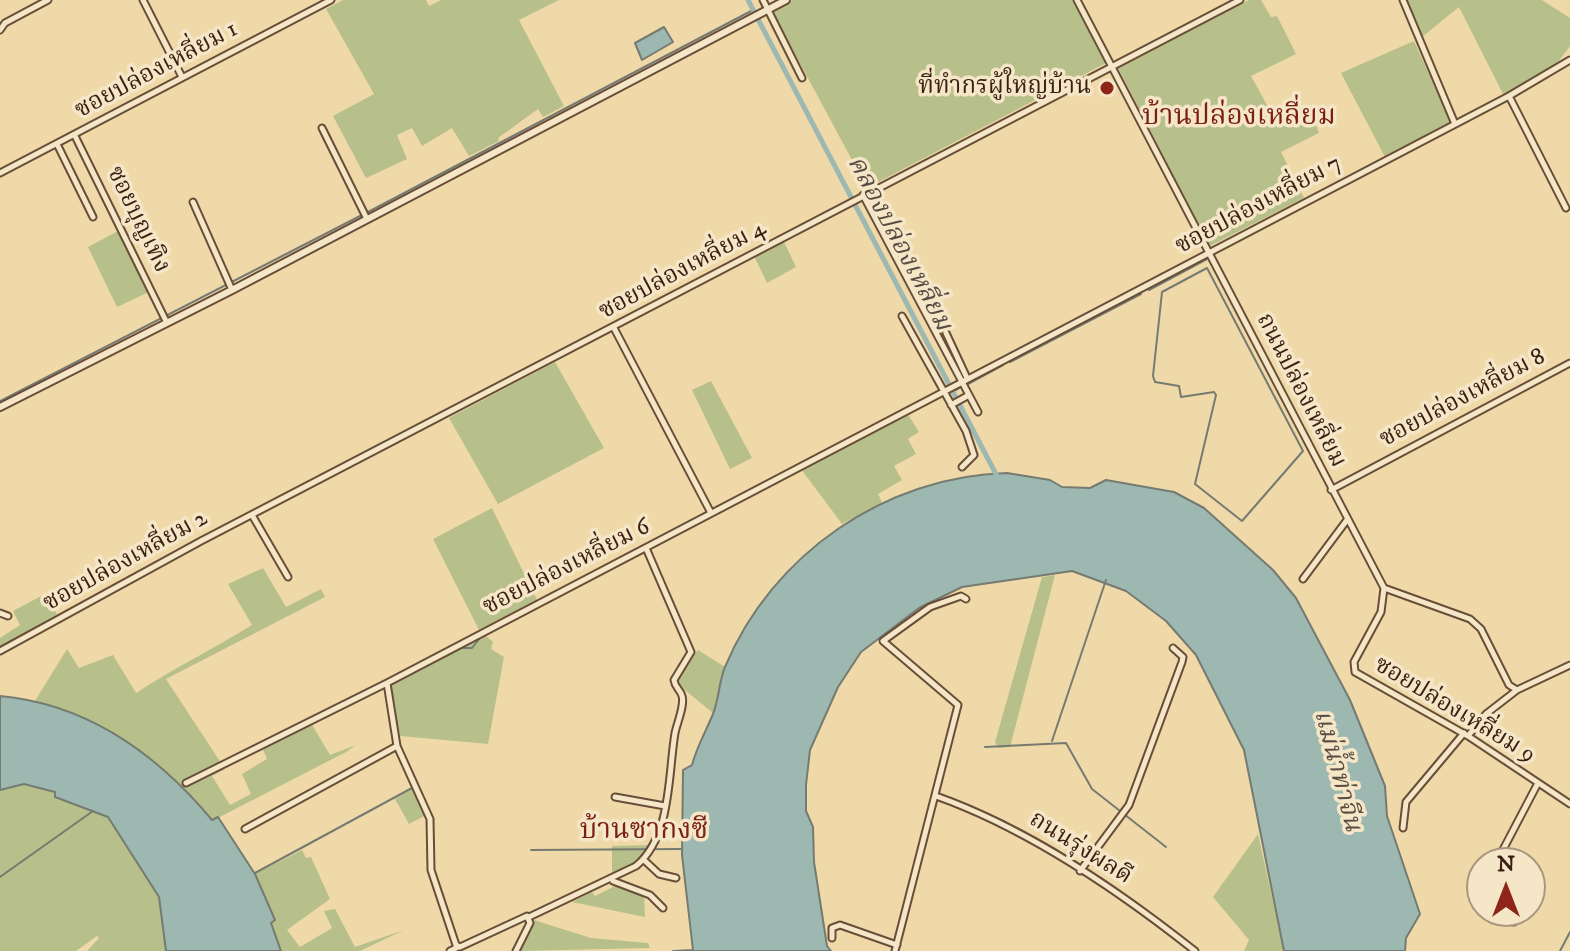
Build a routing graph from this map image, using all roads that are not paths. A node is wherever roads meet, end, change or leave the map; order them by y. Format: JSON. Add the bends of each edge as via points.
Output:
{"nodes":[{"id":1,"x":48,"y":0,"type":"edge"},
{"id":2,"x":143,"y":0,"type":"edge"},
{"id":3,"x":331,"y":0,"type":"edge"},
{"id":4,"x":763,"y":0,"type":"edge"},
{"id":5,"x":786,"y":0,"type":"edge"},
{"id":6,"x":1077,"y":0,"type":"edge"},
{"id":7,"x":1240,"y":0,"type":"edge"},
{"id":8,"x":1403,"y":0,"type":"edge"},
{"id":9,"x":768,"y":10,"type":"junction"},
{"id":10,"x":1,"y":26,"type":"edge"},
{"id":11,"x":1570,"y":60,"type":"edge"},
{"id":12,"x":1112,"y":65,"type":"junction"},
{"id":13,"x":182,"y":77,"type":"junction"},
{"id":14,"x":802,"y":78,"type":"dead end"},
{"id":15,"x":1509,"y":96,"type":"junction"},
{"id":16,"x":1455,"y":124,"type":"junction"},
{"id":17,"x":322,"y":128,"type":"dead end"},
{"id":18,"x":75,"y":136,"type":"junction"},
{"id":19,"x":57,"y":144,"type":"junction"},
{"id":20,"x":0,"y":173,"type":"edge"},
{"id":21,"x":863,"y":195,"type":"junction"},
{"id":22,"x":193,"y":202,"type":"dead end"},
{"id":23,"x":1566,"y":208,"type":"dead end"},
{"id":24,"x":365,"y":216,"type":"junction"},
{"id":25,"x":93,"y":217,"type":"dead end"},
{"id":26,"x":1209,"y":254,"type":"junction"},
{"id":27,"x":232,"y":290,"type":"junction"},
{"id":28,"x":902,"y":316,"type":"dead end"},
{"id":29,"x":166,"y":321,"type":"junction"},
{"id":30,"x":614,"y":328,"type":"junction"},
{"id":31,"x":946,"y":333,"type":"dead end"},
{"id":32,"x":1570,"y":363,"type":"edge"},
{"id":33,"x":962,"y":381,"type":"junction"},
{"id":34,"x":944,"y":390,"type":"junction"},
{"id":35,"x":967,"y":397,"type":"junction"},
{"id":36,"x":953,"y":404,"type":"junction"},
{"id":37,"x":0,"y":407,"type":"edge"},
{"id":38,"x":978,"y":412,"type":"dead end"},
{"id":39,"x":962,"y":467,"type":"dead end"},
{"id":40,"x":1331,"y":490,"type":"junction"},
{"id":41,"x":270,"y":505,"type":"joint"},
{"id":42,"x":711,"y":513,"type":"junction"},
{"id":43,"x":252,"y":515,"type":"junction"},
{"id":44,"x":1347,"y":520,"type":"junction"},
{"id":45,"x":646,"y":548,"type":"junction"},
{"id":46,"x":288,"y":577,"type":"dead end"},
{"id":47,"x":1303,"y":579,"type":"dead end"},
{"id":48,"x":1384,"y":588,"type":"junction"},
{"id":49,"x":966,"y":599,"type":"dead end"},
{"id":50,"x":0,"y":613,"type":"edge"},
{"id":51,"x":8,"y":616,"type":"dead end"},
{"id":52,"x":1173,"y":648,"type":"dead end"},
{"id":53,"x":0,"y":651,"type":"edge"},
{"id":54,"x":1570,"y":665,"type":"edge"},
{"id":55,"x":387,"y":683,"type":"junction"},
{"id":56,"x":1517,"y":690,"type":"junction"},
{"id":57,"x":1466,"y":734,"type":"junction"},
{"id":58,"x":397,"y":746,"type":"junction"},
{"id":59,"x":186,"y":783,"type":"dead end"},
{"id":60,"x":1538,"y":783,"type":"junction"},
{"id":61,"x":936,"y":796,"type":"junction"},
{"id":62,"x":615,"y":797,"type":"dead end"},
{"id":63,"x":1570,"y":804,"type":"edge"},
{"id":64,"x":665,"y":806,"type":"junction"},
{"id":65,"x":1403,"y":828,"type":"dead end"},
{"id":66,"x":245,"y":829,"type":"dead end"},
{"id":67,"x":1504,"y":847,"type":"edge"},
{"id":68,"x":644,"y":860,"type":"junction"},
{"id":69,"x":1080,"y":871,"type":"junction"},
{"id":70,"x":676,"y":878,"type":"dead end"},
{"id":71,"x":612,"y":881,"type":"junction"},
{"id":72,"x":663,"y":908,"type":"dead end"},
{"id":73,"x":529,"y":917,"type":"junction"},
{"id":74,"x":832,"y":938,"type":"dead end"},
{"id":75,"x":458,"y":947,"type":"junction"},
{"id":76,"x":896,"y":948,"type":"edge"},
{"id":77,"x":450,"y":951,"type":"edge"},
{"id":78,"x":516,"y":951,"type":"edge"},
{"id":79,"x":1195,"y":951,"type":"edge"}],
"edges":[{"from":1,"to":10,"type":"street"},
{"from":2,"to":13,"type":"street"},
{"from":3,"to":13,"type":"street","name":"ซอยปล่องเหลี่ยม 1"},
{"from":4,"to":9,"type":"street"},
{"from":5,"to":9,"type":"street"},
{"from":6,"to":12,"type":"street","name":"ถนนปล่องเหลี่ยม"},
{"from":7,"to":12,"type":"street","name":"ซอยปล่องเหลี่ยม 4"},
{"from":8,"to":16,"type":"street"},
{"from":9,"to":14,"type":"street"},
{"from":9,"to":24,"type":"street"},
{"from":11,"to":15,"type":"street","name":"ซอยปล่องเหลี่ยม 7"},
{"from":12,"to":21,"type":"street","name":"ซอยปล่องเหลี่ยม 4"},
{"from":12,"to":26,"type":"street","name":"ถนนปล่องเหลี่ยม"},
{"from":13,"to":18,"type":"street","name":"ซอยปล่องเหลี่ยม 1"},
{"from":15,"to":16,"type":"street","name":"ซอยปล่องเหลี่ยม 7"},
{"from":15,"to":23,"type":"street"},
{"from":16,"to":26,"type":"street","name":"ซอยปล่องเหลี่ยม 7"},
{"from":17,"to":24,"type":"street"},
{"from":18,"to":19,"type":"street","name":"ซอยปล่องเหลี่ยม 1"},
{"from":18,"to":29,"type":"street","name":"ซอยบุญเทิง"},
{"from":19,"to":20,"type":"street","name":"ซอยปล่องเหลี่ยม 1"},
{"from":19,"to":25,"type":"street"},
{"from":21,"to":30,"type":"street","name":"ซอยปล่องเหลี่ยม 4"},
{"from":21,"to":33,"type":"street"},
{"from":22,"to":27,"type":"street"},
{"from":24,"to":27,"type":"street"},
{"from":26,"to":33,"type":"street","name":"ซอยปล่องเหลี่ยม 7"},
{"from":26,"to":40,"type":"street","name":"ถนนปล่องเหลี่ยม"},
{"from":27,"to":29,"type":"street"},
{"from":28,"to":34,"type":"street"},
{"from":29,"to":37,"type":"street"},
{"from":30,"to":41,"type":"street","name":"ซอยปล่องเหลี่ยม 4"},
{"from":30,"to":42,"type":"street"},
{"from":31,"to":33,"type":"street"},
{"from":32,"to":40,"type":"street","name":"ซอยปล่องเหลี่ยม 8"},
{"from":33,"to":34,"type":"street","name":"ซอยปล่องเหลี่ยม 6"},
{"from":33,"to":35,"type":"street"},
{"from":34,"to":36,"type":"street"},
{"from":34,"to":42,"type":"street","name":"ซอยปล่องเหลี่ยม 6"},
{"from":35,"to":36,"type":"street"},
{"from":35,"to":38,"type":"street"},
{"from":36,"to":39,"type":"street","via":[[974,454]]},
{"from":40,"to":44,"type":"street","name":"ถนนปล่องเหลี่ยม"},
{"from":41,"to":43,"type":"street","name":"ซอยปล่องเหลี่ยม 2"},
{"from":42,"to":45,"type":"street","name":"ซอยปล่องเหลี่ยม 6"},
{"from":43,"to":46,"type":"street"},
{"from":43,"to":53,"type":"street","name":"ซอยปล่องเหลี่ยม 2"},
{"from":44,"to":47,"type":"street"},
{"from":44,"to":48,"type":"street","name":"ถนนปล่องเหลี่ยม"},
{"from":45,"to":55,"type":"street","name":"ซอยปล่องเหลี่ยม 6"},
{"from":45,"to":64,"type":"street","via":[[691,647],[674,680],[683,698]]},
{"from":48,"to":56,"type":"street","via":[[1470,619]]},
{"from":48,"to":57,"type":"street","name":"ซอยปล่องเหลี่ยม 9","via":[[1381,612],[1354,662],[1355,672]]},
{"from":49,"to":61,"type":"street","via":[[944,600],[883,641],[958,705]]},
{"from":50,"to":51,"type":"street"},
{"from":52,"to":69,"type":"street","via":[[1182,662],[1129,805]]},
{"from":54,"to":56,"type":"street"},
{"from":55,"to":58,"type":"street"},
{"from":55,"to":59,"type":"street","name":"ซอยปล่องเหลี่ยม 6"},
{"from":56,"to":57,"type":"street"},
{"from":57,"to":60,"type":"street","name":"ซอยปล่องเหลี่ยม 9"},
{"from":57,"to":65,"type":"street","via":[[1406,802]]},
{"from":58,"to":66,"type":"street"},
{"from":58,"to":75,"type":"street","via":[[430,819],[431,870]]},
{"from":60,"to":63,"type":"street","name":"ซอยปล่องเหลี่ยม 9"},
{"from":60,"to":67,"type":"street"},
{"from":61,"to":69,"type":"street","name":"ถนนรุ่งผลดี","via":[[998,819]]},
{"from":61,"to":76,"type":"street"},
{"from":62,"to":64,"type":"street"},
{"from":64,"to":68,"type":"street"},
{"from":68,"to":70,"type":"street","via":[[659,874]]},
{"from":68,"to":71,"type":"street"},
{"from":69,"to":79,"type":"street","name":"ถนนรุ่งผลดี","via":[[1148,913]]},
{"from":71,"to":72,"type":"street","via":[[650,895]]},
{"from":71,"to":73,"type":"street"},
{"from":73,"to":75,"type":"street"},
{"from":73,"to":78,"type":"street"},
{"from":74,"to":76,"type":"street","via":[[832,928],[840,925]]},
{"from":75,"to":77,"type":"street"}]}
